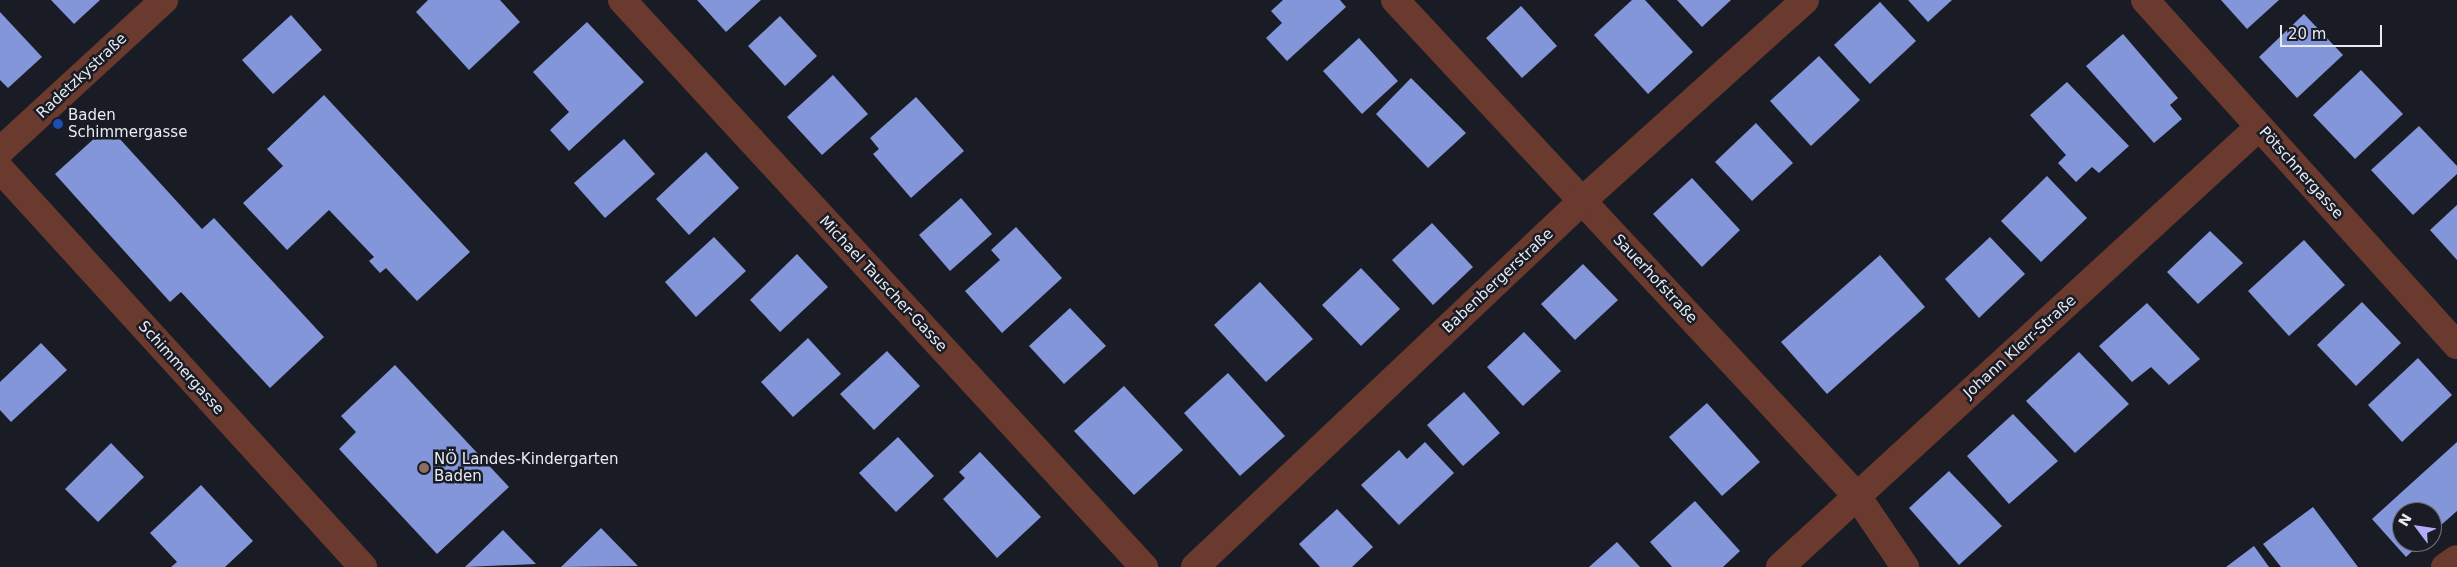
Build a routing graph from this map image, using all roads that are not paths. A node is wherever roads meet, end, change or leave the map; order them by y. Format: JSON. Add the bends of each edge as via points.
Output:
{"nodes":[{"id":1,"x":164,"y":0,"type":"edge"},
{"id":2,"x":622,"y":0,"type":"edge"},
{"id":3,"x":1395,"y":0,"type":"edge"},
{"id":4,"x":1805,"y":0,"type":"edge"},
{"id":5,"x":2145,"y":0,"type":"edge"},
{"id":6,"x":2259,"y":128,"type":"junction"},
{"id":7,"x":0,"y":152,"type":"edge"},
{"id":8,"x":0,"y":170,"type":"edge"},
{"id":9,"x":1582,"y":201,"type":"junction"},
{"id":10,"x":2457,"y":345,"type":"edge"},
{"id":11,"x":1857,"y":496,"type":"junction"},
{"id":12,"x":2457,"y":558,"type":"edge"},
{"id":13,"x":363,"y":567,"type":"edge"},
{"id":14,"x":1144,"y":567,"type":"edge"},
{"id":15,"x":1195,"y":567,"type":"edge"},
{"id":16,"x":1780,"y":567,"type":"edge"},
{"id":17,"x":1905,"y":567,"type":"edge"},
{"id":18,"x":2445,"y":567,"type":"edge"}],
"edges":[{"from":1,"to":7,"type":"street","name":"Radetzkystraße"},
{"from":2,"to":14,"type":"street","name":"Michael Tauscher-Gasse"},
{"from":3,"to":9,"type":"street","name":"Sauerhofstraße"},
{"from":4,"to":9,"type":"street","name":"Babenbergerstraße"},
{"from":5,"to":6,"type":"street","name":"Pötschnergasse"},
{"from":6,"to":10,"type":"street","name":"Pötschnergasse"},
{"from":6,"to":11,"type":"street","name":"Johann Klerr-Straße"},
{"from":8,"to":13,"type":"street","name":"Schimmergasse"},
{"from":9,"to":11,"type":"street","name":"Sauerhofstraße"},
{"from":9,"to":15,"type":"street","name":"Babenbergerstraße"},
{"from":11,"to":16,"type":"street","name":"Johann Klerr-Straße"},
{"from":11,"to":17,"type":"street","name":"Sauerhofstraße"},
{"from":12,"to":18,"type":"street"}]}
